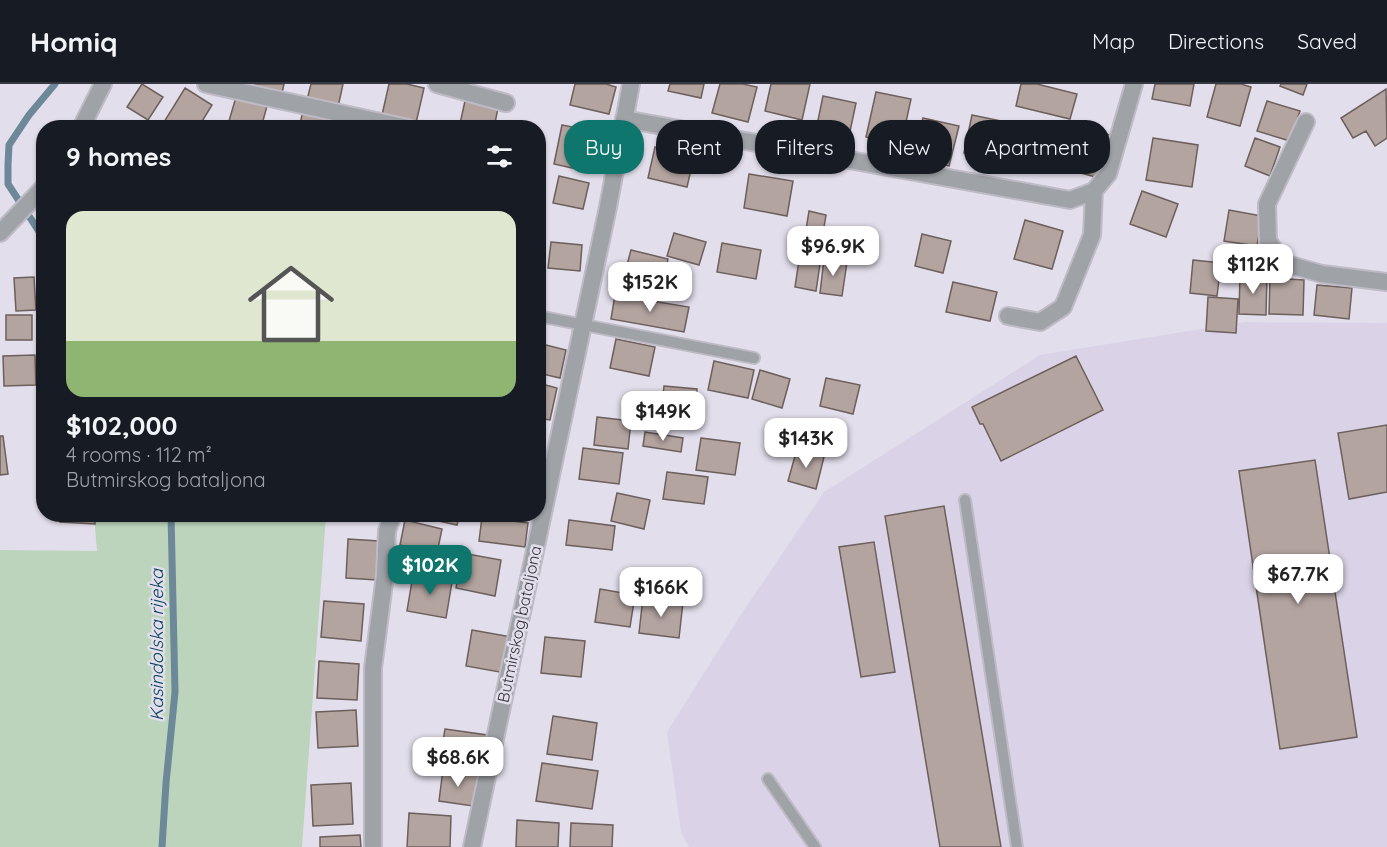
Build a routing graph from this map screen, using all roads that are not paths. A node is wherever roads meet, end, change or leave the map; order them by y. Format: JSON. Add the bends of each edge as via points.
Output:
{"nodes":[{"id":1,"x":103,"y":84,"type":"edge"},
{"id":2,"x":206,"y":84,"type":"edge"},
{"id":3,"x":437,"y":84,"type":"edge"},
{"id":4,"x":631,"y":84,"type":"edge"},
{"id":5,"x":1134,"y":84,"type":"edge"},
{"id":6,"x":506,"y":103,"type":"dead end"},
{"id":7,"x":624,"y":119,"type":"junction"},
{"id":8,"x":85,"y":120,"type":"edge"},
{"id":9,"x":371,"y":120,"type":"edge"},
{"id":10,"x":1306,"y":122,"type":"dead end"},
{"id":11,"x":1094,"y":191,"type":"junction"},
{"id":12,"x":36,"y":195,"type":"edge"},
{"id":13,"x":0,"y":233,"type":"edge"},
{"id":14,"x":1387,"y":282,"type":"edge"},
{"id":15,"x":1008,"y":316,"type":"dead end"},
{"id":16,"x":546,"y":318,"type":"edge"},
{"id":17,"x":583,"y":327,"type":"junction"},
{"id":18,"x":754,"y":358,"type":"dead end"},
{"id":19,"x":546,"y":500,"type":"edge"},
{"id":20,"x":965,"y":500,"type":"dead end"},
{"id":21,"x":390,"y":522,"type":"edge"},
{"id":22,"x":541,"y":522,"type":"edge"},
{"id":23,"x":768,"y":779,"type":"dead end"},
{"id":24,"x":374,"y":847,"type":"edge"},
{"id":25,"x":472,"y":847,"type":"edge"},
{"id":26,"x":815,"y":847,"type":"edge"},
{"id":27,"x":1017,"y":847,"type":"edge"}],
"edges":[{"from":1,"to":8,"type":"street"},
{"from":2,"to":9,"type":"street"},
{"from":3,"to":6,"type":"street"},
{"from":4,"to":7,"type":"street","name":"Butmirskog bataljona"},
{"from":5,"to":11,"type":"street","via":[[1108,174]]},
{"from":7,"to":11,"type":"street","via":[[1070,200]]},
{"from":7,"to":17,"type":"street","name":"Butmirskog bataljona"},
{"from":10,"to":14,"type":"street","via":[[1267,204],[1268,241],[1283,263],[1322,274]]},
{"from":11,"to":15,"type":"street","via":[[1092,235],[1063,307],[1040,322]]},
{"from":12,"to":13,"type":"street"},
{"from":16,"to":17,"type":"lane"},
{"from":17,"to":18,"type":"lane"},
{"from":17,"to":19,"type":"street","name":"Butmirskog bataljona"},
{"from":20,"to":27,"type":"lane"},
{"from":21,"to":24,"type":"street","via":[[373,668]]},
{"from":22,"to":25,"type":"street","name":"Butmirskog bataljona"},
{"from":23,"to":26,"type":"lane"}]}
